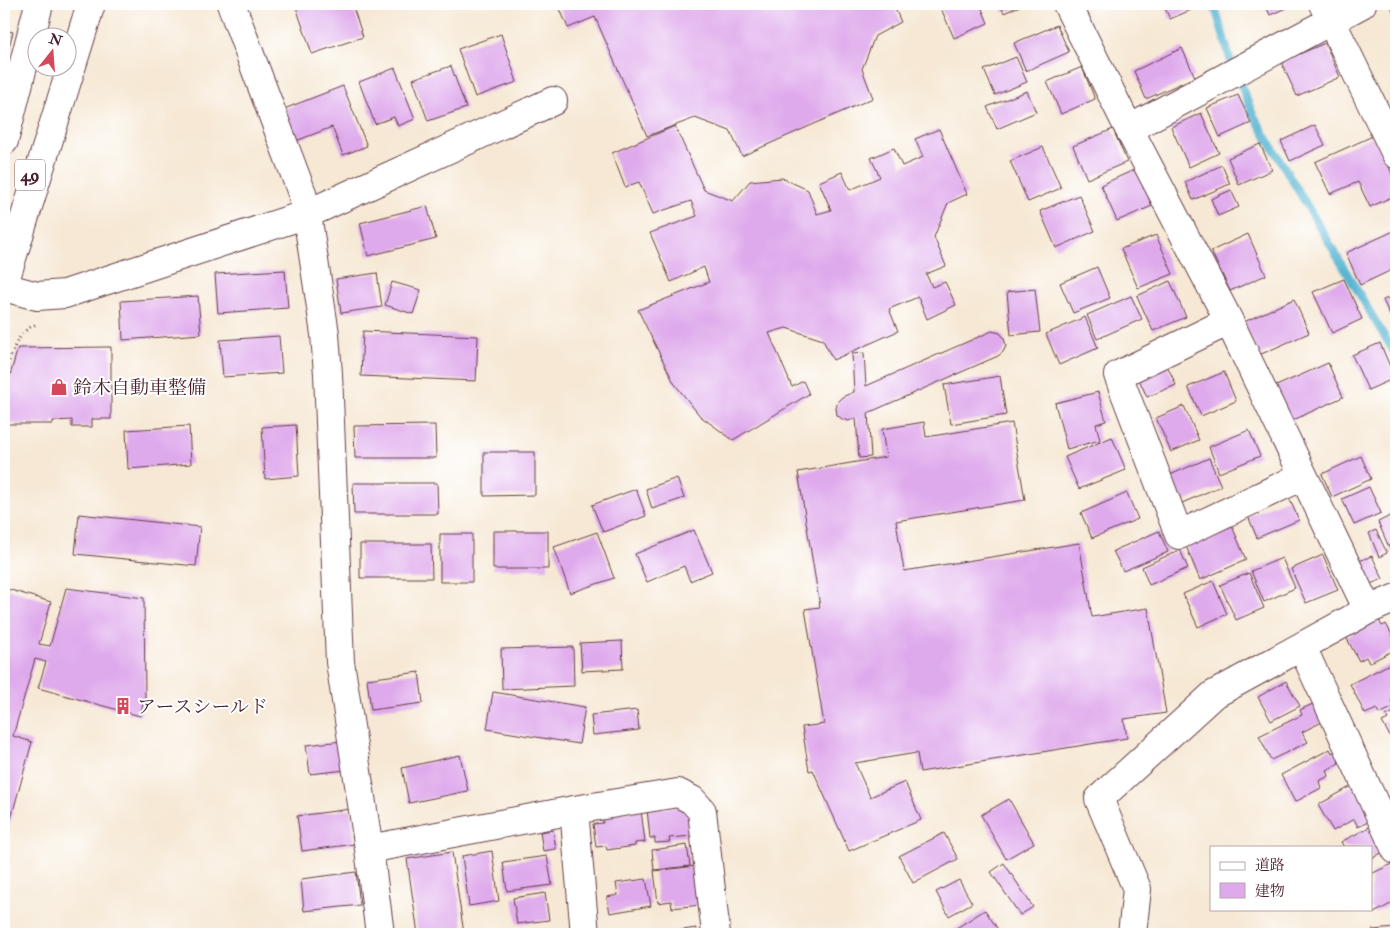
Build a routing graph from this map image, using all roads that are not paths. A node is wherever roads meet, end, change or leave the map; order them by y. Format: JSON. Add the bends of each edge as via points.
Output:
{"nodes":[{"id":1,"x":39,"y":4,"type":"edge"},
{"id":2,"x":73,"y":4,"type":"edge"},
{"id":3,"x":91,"y":4,"type":"edge"},
{"id":4,"x":231,"y":4,"type":"edge"},
{"id":5,"x":1068,"y":4,"type":"edge"},
{"id":6,"x":1362,"y":4,"type":"edge"},
{"id":7,"x":1327,"y":13,"type":"edge"},
{"id":8,"x":67,"y":28,"type":"edge"},
{"id":9,"x":55,"y":78,"type":"edge"},
{"id":10,"x":553,"y":102,"type":"dead end"},
{"id":11,"x":1129,"y":129,"type":"junction"},
{"id":12,"x":4,"y":141,"type":"edge"},
{"id":13,"x":1396,"y":154,"type":"edge"},
{"id":14,"x":307,"y":214,"type":"junction"},
{"id":15,"x":4,"y":285,"type":"edge"},
{"id":16,"x":1229,"y":321,"type":"junction"},
{"id":17,"x":1303,"y":476,"type":"junction"},
{"id":18,"x":1396,"y":598,"type":"edge"},
{"id":19,"x":1368,"y":610,"type":"junction"},
{"id":20,"x":1302,"y":647,"type":"junction"},
{"id":21,"x":574,"y":810,"type":"junction"},
{"id":22,"x":370,"y":849,"type":"junction"},
{"id":23,"x":1396,"y":850,"type":"edge"},
{"id":24,"x":380,"y":934,"type":"edge"},
{"id":25,"x":585,"y":934,"type":"edge"},
{"id":26,"x":716,"y":934,"type":"edge"},
{"id":27,"x":1132,"y":934,"type":"edge"}],
"edges":[{"from":1,"to":12,"type":"main road","number":"49"},
{"from":2,"to":8,"type":"main road"},
{"from":3,"to":15,"type":"main road"},
{"from":4,"to":14,"type":"main road"},
{"from":5,"to":11,"type":"main road"},
{"from":6,"to":7,"type":"main road"},
{"from":7,"to":11,"type":"main road"},
{"from":7,"to":13,"type":"main road"},
{"from":9,"to":15,"type":"main road","number":"49"},
{"from":10,"to":14,"type":"main road"},
{"from":11,"to":16,"type":"main road"},
{"from":14,"to":15,"type":"main road","via":[[66,294],[37,296]]},
{"from":14,"to":22,"type":"main road","via":[[328,374],[340,662]]},
{"from":16,"to":17,"type":"main road"},
{"from":16,"to":17,"type":"main road","via":[[1118,375],[1179,536]]},
{"from":17,"to":19,"type":"main road"},
{"from":18,"to":19,"type":"main road"},
{"from":19,"to":20,"type":"main road"},
{"from":20,"to":23,"type":"main road"},
{"from":20,"to":27,"type":"main road","via":[[1213,695],[1099,799],[1137,889]]},
{"from":21,"to":22,"type":"main road"},
{"from":21,"to":25,"type":"main road"},
{"from":21,"to":26,"type":"main road","via":[[678,792],[692,800],[702,811]]},
{"from":22,"to":24,"type":"main road"}]}
